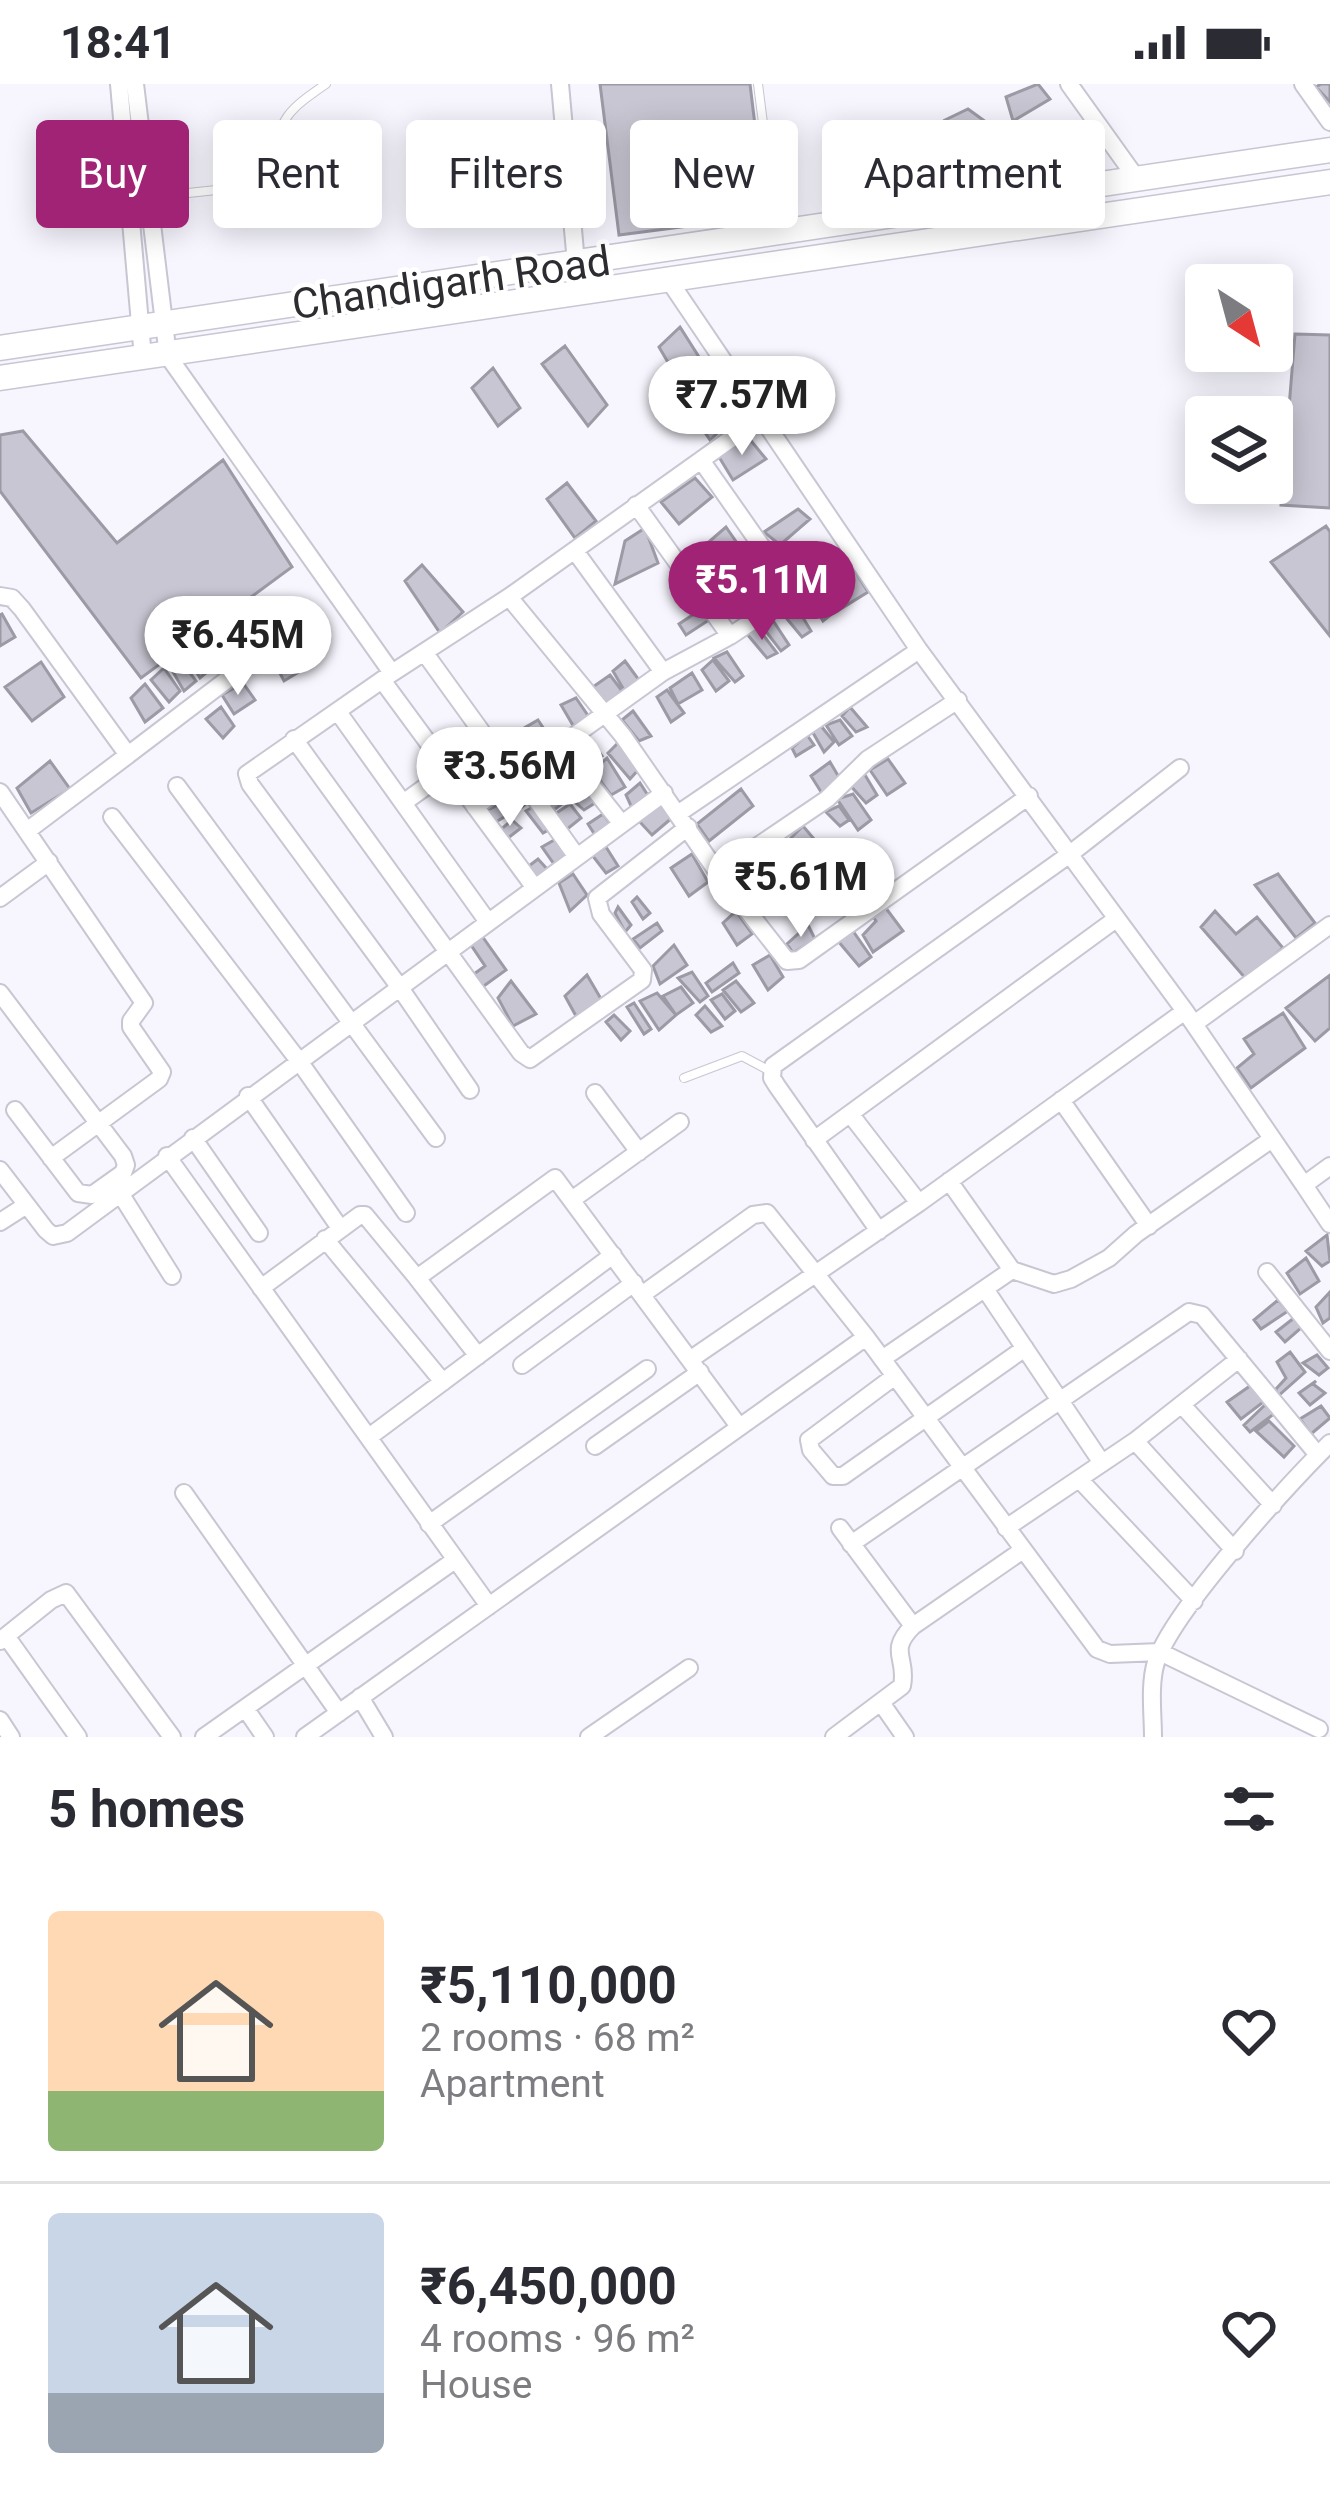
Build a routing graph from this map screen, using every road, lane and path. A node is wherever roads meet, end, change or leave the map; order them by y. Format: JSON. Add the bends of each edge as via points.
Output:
{"nodes":[{"id":1,"x":119,"y":84,"type":"edge"},
{"id":2,"x":135,"y":84,"type":"edge"},
{"id":3,"x":326,"y":84,"type":"edge"},
{"id":4,"x":560,"y":84,"type":"edge"},
{"id":5,"x":758,"y":84,"type":"edge"},
{"id":6,"x":1069,"y":84,"type":"edge"},
{"id":7,"x":1303,"y":84,"type":"edge"},
{"id":8,"x":139,"y":120,"type":"edge"},
{"id":9,"x":1330,"y":122,"type":"edge"},
{"id":10,"x":1330,"y":150,"type":"edge"},
{"id":11,"x":1137,"y":179,"type":"junction"},
{"id":12,"x":1330,"y":182,"type":"edge"},
{"id":13,"x":189,"y":192,"type":"edge"},
{"id":14,"x":150,"y":228,"type":"edge"},
{"id":15,"x":777,"y":233,"type":"junction"},
{"id":16,"x":576,"y":263,"type":"junction"},
{"id":17,"x":670,"y":282,"type":"junction"},
{"id":18,"x":152,"y":326,"type":"junction"},
{"id":19,"x":0,"y":348,"type":"edge"},
{"id":20,"x":155,"y":357,"type":"junction"},
{"id":21,"x":0,"y":378,"type":"edge"},
{"id":22,"x":760,"y":418,"type":"junction"},
{"id":23,"x":701,"y":460,"type":"junction"},
{"id":24,"x":636,"y":505,"type":"junction"},
{"id":25,"x":575,"y":550,"type":"junction"},
{"id":26,"x":854,"y":554,"type":"junction"},
{"id":27,"x":795,"y":594,"type":"junction"},
{"id":28,"x":0,"y":596,"type":"edge"},
{"id":29,"x":509,"y":597,"type":"junction"},
{"id":30,"x":730,"y":636,"type":"junction"},
{"id":31,"x":271,"y":647,"type":"dead end"},
{"id":32,"x":919,"y":650,"type":"junction"},
{"id":33,"x":424,"y":652,"type":"junction"},
{"id":34,"x":663,"y":672,"type":"junction"},
{"id":35,"x":387,"y":676,"type":"junction"},
{"id":36,"x":958,"y":700,"type":"junction"},
{"id":37,"x":338,"y":712,"type":"junction"},
{"id":38,"x":602,"y":714,"type":"junction"},
{"id":39,"x":294,"y":739,"type":"junction"},
{"id":40,"x":560,"y":746,"type":"junction"},
{"id":41,"x":128,"y":755,"type":"junction"},
{"id":42,"x":1180,"y":768,"type":"dead end"},
{"id":43,"x":448,"y":771,"type":"junction"},
{"id":44,"x":520,"y":776,"type":"junction"},
{"id":45,"x":176,"y":786,"type":"dead end"},
{"id":46,"x":0,"y":792,"type":"edge"},
{"id":47,"x":664,"y":793,"type":"junction"},
{"id":48,"x":1029,"y":796,"type":"junction"},
{"id":49,"x":403,"y":803,"type":"junction"},
{"id":50,"x":475,"y":807,"type":"junction"},
{"id":51,"x":112,"y":818,"type":"dead end"},
{"id":52,"x":684,"y":820,"type":"junction"},
{"id":53,"x":622,"y":824,"type":"junction"},
{"id":54,"x":27,"y":831,"type":"junction"},
{"id":55,"x":1070,"y":854,"type":"junction"},
{"id":56,"x":577,"y":856,"type":"junction"},
{"id":57,"x":49,"y":862,"type":"junction"},
{"id":58,"x":718,"y":873,"type":"junction"},
{"id":59,"x":535,"y":888,"type":"junction"},
{"id":60,"x":0,"y":898,"type":"edge"},
{"id":61,"x":1116,"y":920,"type":"junction"},
{"id":62,"x":488,"y":922,"type":"junction"},
{"id":63,"x":1330,"y":925,"type":"edge"},
{"id":64,"x":449,"y":950,"type":"junction"},
{"id":65,"x":398,"y":985,"type":"junction"},
{"id":66,"x":0,"y":993,"type":"edge"},
{"id":67,"x":1189,"y":1017,"type":"junction"},
{"id":68,"x":352,"y":1019,"type":"junction"},
{"id":69,"x":298,"y":1061,"type":"junction"},
{"id":70,"x":771,"y":1072,"type":"junction"},
{"id":71,"x":684,"y":1078,"type":"dead end"},
{"id":72,"x":470,"y":1090,"type":"dead end"},
{"id":73,"x":596,"y":1093,"type":"dead end"},
{"id":74,"x":248,"y":1096,"type":"junction"},
{"id":75,"x":1061,"y":1100,"type":"junction"},
{"id":76,"x":14,"y":1110,"type":"dead end"},
{"id":77,"x":851,"y":1114,"type":"junction"},
{"id":78,"x":680,"y":1122,"type":"dead end"},
{"id":79,"x":97,"y":1124,"type":"junction"},
{"id":80,"x":193,"y":1138,"type":"junction"},
{"id":81,"x":436,"y":1138,"type":"dead end"},
{"id":82,"x":1272,"y":1139,"type":"junction"},
{"id":83,"x":814,"y":1140,"type":"junction"},
{"id":84,"x":639,"y":1152,"type":"junction"},
{"id":85,"x":167,"y":1156,"type":"junction"},
{"id":86,"x":51,"y":1158,"type":"junction"},
{"id":87,"x":1330,"y":1166,"type":"edge"},
{"id":88,"x":0,"y":1170,"type":"edge"},
{"id":89,"x":950,"y":1181,"type":"junction"},
{"id":90,"x":1304,"y":1185,"type":"junction"},
{"id":91,"x":120,"y":1193,"type":"junction"},
{"id":92,"x":573,"y":1199,"type":"junction"},
{"id":93,"x":919,"y":1203,"type":"junction"},
{"id":94,"x":25,"y":1206,"type":"junction"},
{"id":95,"x":406,"y":1214,"type":"dead end"},
{"id":96,"x":0,"y":1222,"type":"edge"},
{"id":97,"x":1330,"y":1224,"type":"edge"},
{"id":98,"x":1148,"y":1226,"type":"junction"},
{"id":99,"x":879,"y":1231,"type":"junction"},
{"id":100,"x":259,"y":1232,"type":"dead end"},
{"id":101,"x":333,"y":1233,"type":"junction"},
{"id":102,"x":613,"y":1255,"type":"junction"},
{"id":103,"x":1012,"y":1270,"type":"junction"},
{"id":104,"x":1267,"y":1272,"type":"dead end"},
{"id":105,"x":817,"y":1274,"type":"junction"},
{"id":106,"x":172,"y":1276,"type":"dead end"},
{"id":107,"x":417,"y":1278,"type":"junction"},
{"id":108,"x":261,"y":1288,"type":"junction"},
{"id":109,"x":639,"y":1288,"type":"junction"},
{"id":110,"x":985,"y":1289,"type":"junction"},
{"id":111,"x":866,"y":1336,"type":"junction"},
{"id":112,"x":1025,"y":1348,"type":"junction"},
{"id":113,"x":1330,"y":1351,"type":"edge"},
{"id":114,"x":478,"y":1356,"type":"junction"},
{"id":115,"x":882,"y":1359,"type":"junction"},
{"id":116,"x":1238,"y":1359,"type":"junction"},
{"id":117,"x":522,"y":1365,"type":"dead end"},
{"id":118,"x":695,"y":1365,"type":"junction"},
{"id":119,"x":647,"y":1369,"type":"dead end"},
{"id":120,"x":895,"y":1376,"type":"junction"},
{"id":121,"x":443,"y":1382,"type":"junction"},
{"id":122,"x":1060,"y":1401,"type":"junction"},
{"id":123,"x":1182,"y":1405,"type":"junction"},
{"id":124,"x":927,"y":1418,"type":"junction"},
{"id":125,"x":738,"y":1425,"type":"junction"},
{"id":126,"x":369,"y":1437,"type":"junction"},
{"id":127,"x":1135,"y":1441,"type":"junction"},
{"id":128,"x":595,"y":1446,"type":"dead end"},
{"id":129,"x":1324,"y":1449,"type":"edge"},
{"id":130,"x":1102,"y":1463,"type":"junction"},
{"id":131,"x":964,"y":1469,"type":"junction"},
{"id":132,"x":1079,"y":1480,"type":"junction"},
{"id":133,"x":184,"y":1493,"type":"dead end"},
{"id":134,"x":1273,"y":1505,"type":"junction"},
{"id":135,"x":429,"y":1524,"type":"junction"},
{"id":136,"x":1006,"y":1528,"type":"junction"},
{"id":137,"x":1023,"y":1550,"type":"junction"},
{"id":138,"x":1235,"y":1551,"type":"junction"},
{"id":139,"x":455,"y":1560,"type":"junction"},
{"id":140,"x":1193,"y":1601,"type":"junction"},
{"id":141,"x":489,"y":1606,"type":"junction"},
{"id":142,"x":913,"y":1626,"type":"junction"},
{"id":143,"x":3,"y":1639,"type":"edge"},
{"id":144,"x":1160,"y":1652,"type":"junction"},
{"id":145,"x":304,"y":1663,"type":"junction"},
{"id":146,"x":689,"y":1668,"type":"dead end"},
{"id":147,"x":360,"y":1697,"type":"junction"},
{"id":148,"x":882,"y":1704,"type":"junction"},
{"id":149,"x":245,"y":1708,"type":"junction"},
{"id":150,"x":339,"y":1713,"type":"junction"},
{"id":151,"x":1330,"y":1713,"type":"edge"},
{"id":152,"x":0,"y":1720,"type":"edge"},
{"id":153,"x":1317,"y":1733,"type":"edge"},
{"id":154,"x":310,"y":1736,"type":"edge"},
{"id":155,"x":11,"y":1737,"type":"edge"},
{"id":156,"x":78,"y":1737,"type":"edge"},
{"id":157,"x":172,"y":1737,"type":"edge"},
{"id":158,"x":203,"y":1737,"type":"edge"},
{"id":159,"x":265,"y":1737,"type":"edge"},
{"id":160,"x":383,"y":1737,"type":"edge"},
{"id":161,"x":589,"y":1737,"type":"edge"},
{"id":162,"x":834,"y":1737,"type":"edge"},
{"id":163,"x":905,"y":1737,"type":"edge"},
{"id":164,"x":1153,"y":1737,"type":"edge"}],
"edges":[{"from":1,"to":18,"type":"street"},
{"from":2,"to":8,"type":"street"},
{"from":3,"to":13,"type":"lane","via":[[287,111],[272,163],[244,185]]},
{"from":4,"to":16,"type":"street"},
{"from":5,"to":15,"type":"lane"},
{"from":6,"to":11,"type":"street"},
{"from":7,"to":9,"type":"street"},
{"from":10,"to":11,"type":"main road","name":"Chandigarh Road"},
{"from":11,"to":15,"type":"main road","name":"Chandigarh Road"},
{"from":12,"to":17,"type":"main road","name":"Chandigarh Road"},
{"from":14,"to":18,"type":"street"},
{"from":15,"to":16,"type":"main road","name":"Chandigarh Road"},
{"from":16,"to":18,"type":"main road","name":"Chandigarh Road"},
{"from":17,"to":20,"type":"main road","name":"Chandigarh Road"},
{"from":17,"to":22,"type":"street"},
{"from":18,"to":19,"type":"main road","name":"Chandigarh Road"},
{"from":18,"to":20,"type":"street"},
{"from":20,"to":21,"type":"main road","name":"Chandigarh Road"},
{"from":20,"to":35,"type":"street"},
{"from":22,"to":23,"type":"street"},
{"from":22,"to":26,"type":"street"},
{"from":23,"to":24,"type":"street"},
{"from":23,"to":27,"type":"street"},
{"from":24,"to":25,"type":"street"},
{"from":24,"to":30,"type":"street"},
{"from":25,"to":29,"type":"street"},
{"from":25,"to":34,"type":"street"},
{"from":26,"to":27,"type":"street"},
{"from":26,"to":32,"type":"street"},
{"from":27,"to":30,"type":"street"},
{"from":28,"to":41,"type":"street","via":[[22,609]]},
{"from":29,"to":33,"type":"street"},
{"from":29,"to":38,"type":"street"},
{"from":30,"to":34,"type":"street"},
{"from":31,"to":41,"type":"street"},
{"from":32,"to":36,"type":"street"},
{"from":32,"to":52,"type":"street"},
{"from":33,"to":35,"type":"street"},
{"from":33,"to":43,"type":"street","via":[[481,731],[477,750]]},
{"from":34,"to":38,"type":"street"},
{"from":35,"to":37,"type":"street"},
{"from":35,"to":43,"type":"street"},
{"from":36,"to":48,"type":"street"},
{"from":36,"to":58,"type":"street"},
{"from":37,"to":39,"type":"street"},
{"from":37,"to":49,"type":"street"},
{"from":38,"to":40,"type":"street"},
{"from":38,"to":47,"type":"street"},
{"from":39,"to":64,"type":"street"},
{"from":39,"to":65,"type":"street","via":[[248,779]]},
{"from":40,"to":44,"type":"street"},
{"from":40,"to":53,"type":"street"},
{"from":41,"to":54,"type":"street"},
{"from":42,"to":55,"type":"street"},
{"from":43,"to":49,"type":"street"},
{"from":43,"to":50,"type":"street"},
{"from":44,"to":50,"type":"street"},
{"from":44,"to":56,"type":"street"},
{"from":45,"to":68,"type":"street"},
{"from":46,"to":54,"type":"street"},
{"from":47,"to":52,"type":"street"},
{"from":47,"to":53,"type":"street"},
{"from":48,"to":55,"type":"street"},
{"from":48,"to":58,"type":"street","via":[[792,963]]},
{"from":49,"to":62,"type":"street"},
{"from":50,"to":59,"type":"street"},
{"from":51,"to":69,"type":"street"},
{"from":52,"to":58,"type":"street"},
{"from":52,"to":64,"type":"street","via":[[597,898],[642,980],[530,1059]]},
{"from":53,"to":56,"type":"street"},
{"from":54,"to":57,"type":"street"},
{"from":55,"to":61,"type":"street"},
{"from":55,"to":70,"type":"street"},
{"from":56,"to":59,"type":"street"},
{"from":57,"to":60,"type":"street"},
{"from":57,"to":79,"type":"street","via":[[144,1003],[131,1027],[162,1072]]},
{"from":59,"to":62,"type":"street"},
{"from":61,"to":67,"type":"street"},
{"from":61,"to":77,"type":"street"},
{"from":62,"to":64,"type":"street"},
{"from":63,"to":67,"type":"street"},
{"from":64,"to":65,"type":"street"},
{"from":65,"to":68,"type":"street"},
{"from":65,"to":72,"type":"street"},
{"from":66,"to":79,"type":"street"},
{"from":67,"to":75,"type":"street"},
{"from":67,"to":82,"type":"street"},
{"from":68,"to":69,"type":"street"},
{"from":68,"to":81,"type":"street"},
{"from":69,"to":74,"type":"street"},
{"from":69,"to":95,"type":"street"},
{"from":70,"to":71,"type":"lane","via":[[742,1056]]},
{"from":70,"to":83,"type":"street"},
{"from":73,"to":84,"type":"street"},
{"from":74,"to":80,"type":"street"},
{"from":74,"to":101,"type":"street"},
{"from":75,"to":89,"type":"street"},
{"from":75,"to":98,"type":"street"},
{"from":76,"to":86,"type":"street"},
{"from":77,"to":83,"type":"street"},
{"from":77,"to":93,"type":"street"},
{"from":78,"to":84,"type":"street"},
{"from":79,"to":86,"type":"street"},
{"from":79,"to":86,"type":"street","via":[[123,1156],[123,1173],[85,1196]]},
{"from":80,"to":85,"type":"street"},
{"from":80,"to":100,"type":"street"},
{"from":82,"to":90,"type":"street"},
{"from":82,"to":98,"type":"street"},
{"from":83,"to":99,"type":"street"},
{"from":84,"to":92,"type":"street"},
{"from":85,"to":91,"type":"street"},
{"from":85,"to":108,"type":"street"},
{"from":87,"to":90,"type":"street"},
{"from":88,"to":94,"type":"street"},
{"from":89,"to":93,"type":"street"},
{"from":89,"to":103,"type":"street"},
{"from":90,"to":97,"type":"street"},
{"from":91,"to":94,"type":"street","via":[[59,1237]]},
{"from":91,"to":106,"type":"street"},
{"from":92,"to":102,"type":"street"},
{"from":92,"to":107,"type":"street","via":[[549,1178]]},
{"from":93,"to":99,"type":"street"},
{"from":94,"to":96,"type":"street"},
{"from":98,"to":103,"type":"street","via":[[1062,1283]]},
{"from":99,"to":105,"type":"street"},
{"from":101,"to":107,"type":"street","via":[[365,1215]]},
{"from":101,"to":108,"type":"street"},
{"from":101,"to":121,"type":"street"},
{"from":102,"to":109,"type":"street"},
{"from":102,"to":114,"type":"street"},
{"from":103,"to":110,"type":"street"},
{"from":104,"to":113,"type":"street"},
{"from":105,"to":109,"type":"street","via":[[760,1211]]},
{"from":105,"to":111,"type":"street"},
{"from":105,"to":118,"type":"street"},
{"from":107,"to":114,"type":"street"},
{"from":108,"to":126,"type":"street"},
{"from":109,"to":117,"type":"street"},
{"from":109,"to":118,"type":"street"},
{"from":110,"to":112,"type":"street"},
{"from":110,"to":115,"type":"street"},
{"from":111,"to":115,"type":"street"},
{"from":111,"to":125,"type":"street"},
{"from":112,"to":122,"type":"street"},
{"from":112,"to":124,"type":"street"},
{"from":114,"to":121,"type":"street"},
{"from":115,"to":120,"type":"street"},
{"from":116,"to":122,"type":"street","via":[[1202,1316],[1189,1312]]},
{"from":116,"to":123,"type":"street"},
{"from":116,"to":129,"type":"street"},
{"from":118,"to":125,"type":"street"},
{"from":118,"to":128,"type":"street"},
{"from":119,"to":135,"type":"street"},
{"from":120,"to":124,"type":"street"},
{"from":120,"to":124,"type":"street","via":[[813,1435],[811,1450],[838,1478]]},
{"from":121,"to":126,"type":"street"},
{"from":122,"to":130,"type":"street"},
{"from":122,"to":131,"type":"street"},
{"from":123,"to":127,"type":"street"},
{"from":123,"to":134,"type":"street"},
{"from":124,"to":131,"type":"street"},
{"from":125,"to":141,"type":"street"},
{"from":126,"to":135,"type":"street"},
{"from":127,"to":130,"type":"street"},
{"from":127,"to":138,"type":"street"},
{"from":129,"to":134,"type":"street"},
{"from":130,"to":132,"type":"street"},
{"from":131,"to":136,"type":"street"},
{"from":131,"to":142,"type":"street","via":[[846,1536]]},
{"from":132,"to":136,"type":"street"},
{"from":132,"to":140,"type":"street"},
{"from":133,"to":145,"type":"street"},
{"from":134,"to":138,"type":"street"},
{"from":135,"to":139,"type":"street"},
{"from":136,"to":137,"type":"street"},
{"from":137,"to":142,"type":"street"},
{"from":137,"to":144,"type":"street","via":[[1102,1653]]},
{"from":138,"to":140,"type":"street"},
{"from":139,"to":141,"type":"street"},
{"from":139,"to":145,"type":"street"},
{"from":140,"to":144,"type":"street"},
{"from":141,"to":147,"type":"street"},
{"from":142,"to":148,"type":"street","via":[[898,1652],[902,1686]]},
{"from":143,"to":156,"type":"street"},
{"from":143,"to":157,"type":"street","via":[[51,1600],[70,1596]]},
{"from":144,"to":153,"type":"street"},
{"from":144,"to":164,"type":"street"},
{"from":145,"to":149,"type":"street"},
{"from":145,"to":150,"type":"street"},
{"from":146,"to":161,"type":"street"},
{"from":147,"to":150,"type":"street"},
{"from":147,"to":160,"type":"street"},
{"from":148,"to":162,"type":"street"},
{"from":148,"to":163,"type":"street"},
{"from":149,"to":158,"type":"street"},
{"from":149,"to":159,"type":"street"},
{"from":150,"to":154,"type":"street"},
{"from":151,"to":153,"type":"street"},
{"from":152,"to":155,"type":"street"}]}
